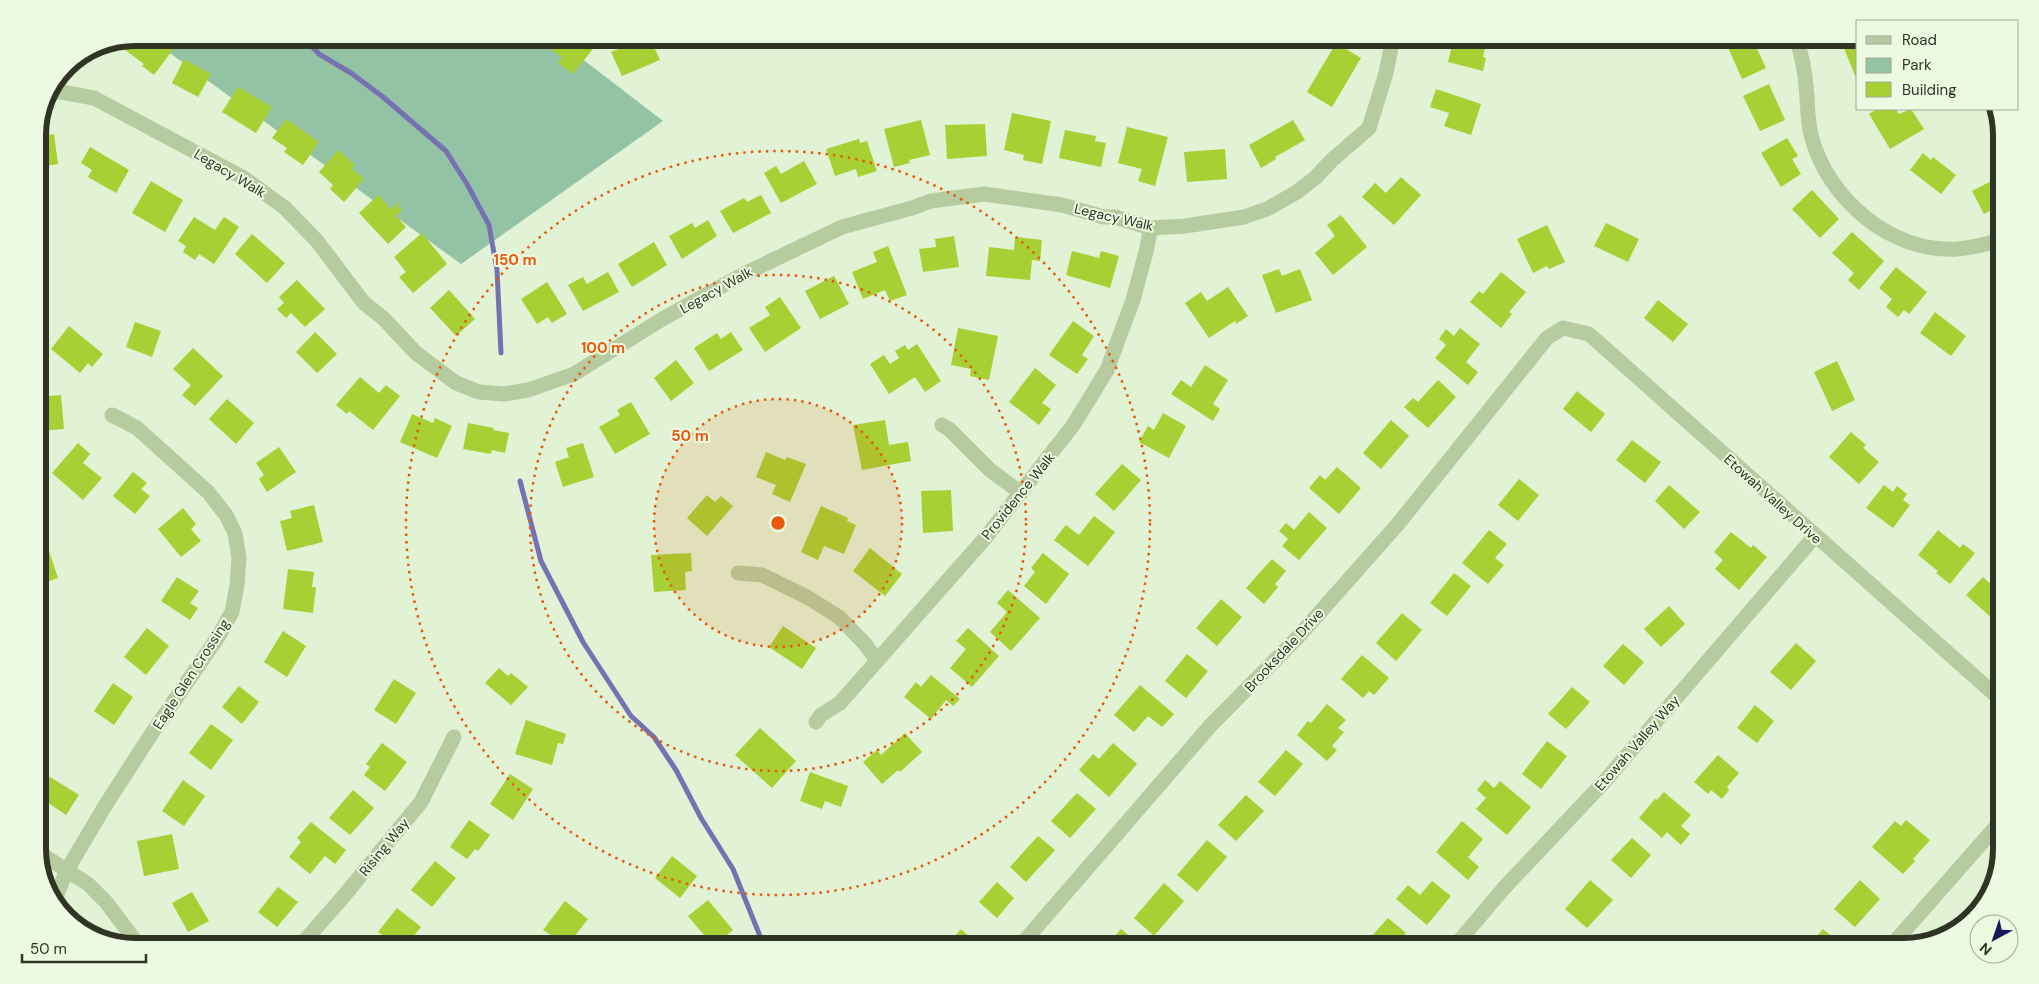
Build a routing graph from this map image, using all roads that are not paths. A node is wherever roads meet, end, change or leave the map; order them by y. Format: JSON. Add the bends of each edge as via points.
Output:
{"nodes":[{"id":1,"x":1391,"y":46,"type":"edge"},
{"id":2,"x":1798,"y":46,"type":"edge"},
{"id":3,"x":57,"y":92,"type":"edge"},
{"id":4,"x":1151,"y":228,"type":"junction"},
{"id":5,"x":1993,"y":242,"type":"edge"},
{"id":6,"x":1540,"y":346,"type":"joint"},
{"id":7,"x":112,"y":415,"type":"dead end"},
{"id":8,"x":942,"y":425,"type":"dead end"},
{"id":9,"x":1021,"y":493,"type":"junction"},
{"id":10,"x":1815,"y":536,"type":"junction"},
{"id":11,"x":738,"y":573,"type":"dead end"},
{"id":12,"x":877,"y":661,"type":"junction"},
{"id":13,"x":1993,"y":692,"type":"edge"},
{"id":14,"x":816,"y":722,"type":"dead end"},
{"id":15,"x":454,"y":737,"type":"dead end"},
{"id":16,"x":1993,"y":831,"type":"edge"},
{"id":17,"x":47,"y":857,"type":"edge"},
{"id":18,"x":67,"y":870,"type":"junction"},
{"id":19,"x":58,"y":893,"type":"edge"},
{"id":20,"x":133,"y":938,"type":"edge"},
{"id":21,"x":308,"y":938,"type":"edge"},
{"id":22,"x":1027,"y":938,"type":"edge"},
{"id":23,"x":1462,"y":938,"type":"edge"},
{"id":24,"x":1898,"y":938,"type":"edge"}],
"edges":[{"from":1,"to":4,"type":"street","name":"Legacy Walk","via":[[1369,128],[1297,192],[1267,209],[1244,217]]},
{"from":2,"to":5,"type":"street","via":[[1807,87],[1811,136],[1831,181],[1846,201],[1865,218],[1908,242],[1956,249]]},
{"from":3,"to":4,"type":"street","name":"Legacy Walk","via":[[94,98],[244,178],[285,208],[317,241],[364,304],[383,318],[416,353],[456,383],[479,392],[512,393],[567,377],[746,273],[842,227],[931,201],[984,194],[1062,205]]},
{"from":4,"to":9,"type":"street","name":"Providence Walk","via":[[1133,300],[1107,370],[1074,424]]},
{"from":6,"to":10,"type":"street","name":"Etowah Valley Drive","via":[[1563,328],[1589,334]]},
{"from":6,"to":22,"type":"street","name":"Brooksdale Drive","via":[[1398,524],[1297,638],[1211,725]]},
{"from":7,"to":18,"type":"street","name":"Eagle Glen Crossing","via":[[137,428],[208,492],[226,515],[235,533],[239,558],[237,584],[232,612],[218,637],[150,736]]},
{"from":8,"to":9,"type":"street","via":[[990,470]]},
{"from":9,"to":12,"type":"street","name":"Providence Walk"},
{"from":10,"to":13,"type":"street","name":"Etowah Valley Drive"},
{"from":10,"to":23,"type":"street","name":"Etowah Valley Way","via":[[1604,782]]},
{"from":11,"to":12,"type":"street","via":[[762,575],[808,597],[839,617]]},
{"from":12,"to":14,"type":"street","name":"Providence Walk","via":[[840,703]]},
{"from":15,"to":21,"type":"street","name":"Rising Way","via":[[421,802]]},
{"from":16,"to":24,"type":"street"},
{"from":17,"to":18,"type":"street"},
{"from":18,"to":19,"type":"street","name":"Eagle Glen Crossing"},
{"from":18,"to":20,"type":"street","via":[[106,902]]}]}
